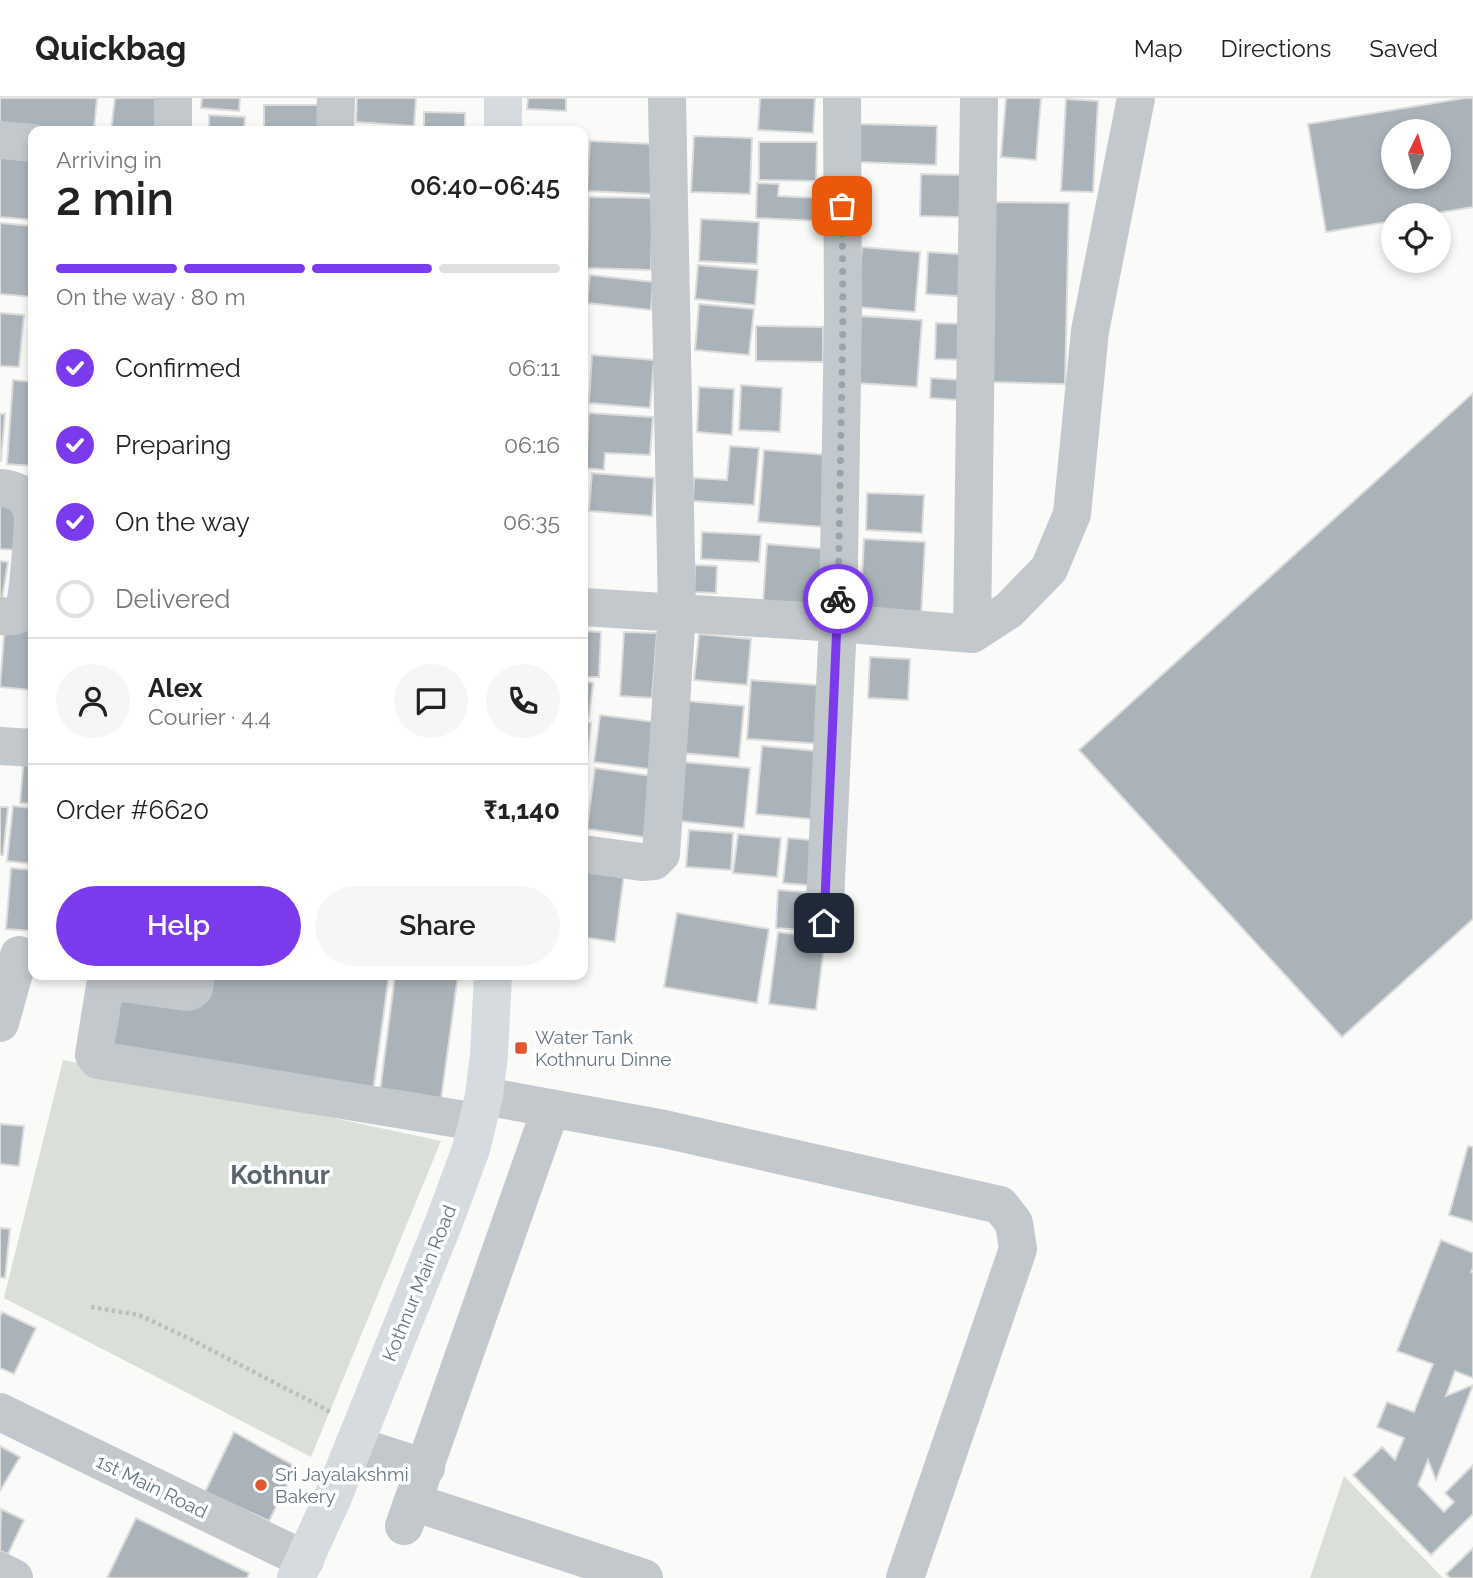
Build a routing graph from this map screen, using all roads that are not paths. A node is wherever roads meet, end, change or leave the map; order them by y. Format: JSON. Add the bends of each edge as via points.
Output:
{"nodes":[{"id":1,"x":173,"y":98,"type":"edge"},
{"id":2,"x":336,"y":98,"type":"edge"},
{"id":3,"x":503,"y":98,"type":"edge"},
{"id":4,"x":667,"y":98,"type":"edge"},
{"id":5,"x":842,"y":98,"type":"edge"},
{"id":6,"x":979,"y":98,"type":"edge"},
{"id":7,"x":1136,"y":98,"type":"edge"},
{"id":8,"x":173,"y":126,"type":"edge"},
{"id":9,"x":335,"y":126,"type":"edge"},
{"id":10,"x":503,"y":126,"type":"edge"},
{"id":11,"x":0,"y":140,"type":"edge"},
{"id":12,"x":28,"y":143,"type":"edge"},
{"id":13,"x":0,"y":488,"type":"edge"},
{"id":14,"x":28,"y":503,"type":"edge"},
{"id":15,"x":28,"y":582,"type":"edge"},
{"id":16,"x":588,"y":607,"type":"edge"},
{"id":17,"x":677,"y":613,"type":"junction"},
{"id":18,"x":0,"y":616,"type":"edge"},
{"id":19,"x":838,"y":623,"type":"junction"},
{"id":20,"x":972,"y":634,"type":"junction"},
{"id":21,"x":0,"y":746,"type":"edge"},
{"id":22,"x":28,"y":748,"type":"edge"},
{"id":23,"x":588,"y":855,"type":"edge"},
{"id":24,"x":824,"y":923,"type":"dead end"},
{"id":25,"x":17,"y":955,"type":"edge"},
{"id":26,"x":195,"y":980,"type":"edge"},
{"id":27,"x":493,"y":980,"type":"edge"},
{"id":28,"x":0,"y":1023,"type":"edge"},
{"id":29,"x":551,"y":1108,"type":"junction"},
{"id":30,"x":481,"y":1109,"type":"junction"},
{"id":31,"x":0,"y":1412,"type":"edge"},
{"id":32,"x":357,"y":1438,"type":"junction"},
{"id":33,"x":414,"y":1499,"type":"junction"},
{"id":34,"x":300,"y":1569,"type":"edge"},
{"id":35,"x":0,"y":1571,"type":"edge"},
{"id":36,"x":14,"y":1578,"type":"edge"},
{"id":37,"x":644,"y":1578,"type":"edge"},
{"id":38,"x":905,"y":1578,"type":"edge"}],
"edges":[{"from":1,"to":8,"type":"street"},
{"from":2,"to":9,"type":"street"},
{"from":3,"to":10,"type":"main road"},
{"from":4,"to":17,"type":"street"},
{"from":5,"to":19,"type":"street"},
{"from":6,"to":20,"type":"street"},
{"from":7,"to":20,"type":"street","via":[[1090,331],[1072,514],[1049,569],[1009,610]]},
{"from":11,"to":12,"type":"street"},
{"from":13,"to":14,"type":"street","via":[[8,488]]},
{"from":15,"to":18,"type":"street","via":[[24,608],[10,617]]},
{"from":16,"to":17,"type":"street"},
{"from":17,"to":19,"type":"street"},
{"from":17,"to":23,"type":"street","via":[[661,853],[642,862]]},
{"from":19,"to":20,"type":"street"},
{"from":19,"to":24,"type":"street"},
{"from":21,"to":22,"type":"street"},
{"from":25,"to":28,"type":"street"},
{"from":26,"to":30,"type":"street","via":[[194,988],[186,992],[108,982],[94,1055],[98,1060]]},
{"from":27,"to":30,"type":"main road","name":"Kothnur Main Road"},
{"from":29,"to":30,"type":"street"},
{"from":29,"to":33,"type":"street"},
{"from":29,"to":38,"type":"street","via":[[1000,1205],[1014,1223],[1018,1249]]},
{"from":30,"to":32,"type":"main road","name":"Kothnur Main Road","via":[[444,1222]]},
{"from":31,"to":34,"type":"street","name":"1st Main Road"},
{"from":32,"to":33,"type":"street"},
{"from":32,"to":34,"type":"main road","name":"Kothnur Main Road"},
{"from":33,"to":37,"type":"street"},
{"from":35,"to":36,"type":"street"}]}
